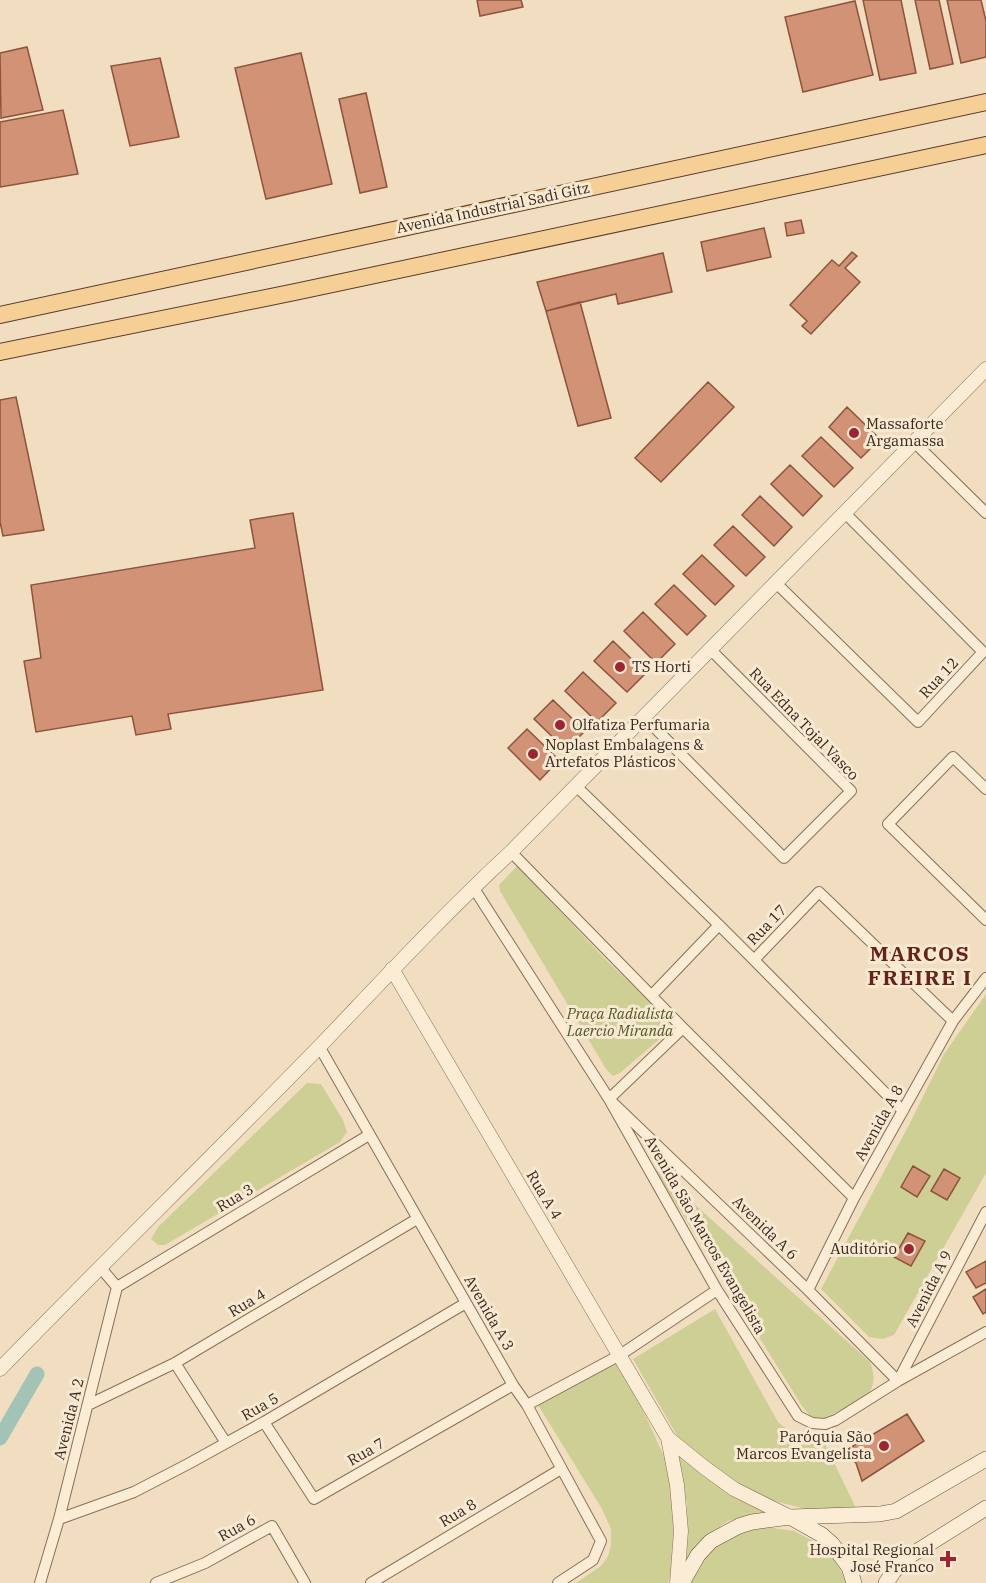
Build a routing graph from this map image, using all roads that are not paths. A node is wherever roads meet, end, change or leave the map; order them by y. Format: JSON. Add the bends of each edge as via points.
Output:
{"nodes":[{"id":1,"x":986,"y":102,"type":"edge"},
{"id":2,"x":986,"y":145,"type":"edge"},
{"id":3,"x":0,"y":315,"type":"edge"},
{"id":4,"x":0,"y":352,"type":"edge"},
{"id":5,"x":985,"y":372,"type":"edge"},
{"id":6,"x":914,"y":442,"type":"junction"},
{"id":7,"x":844,"y":512,"type":"junction"},
{"id":8,"x":986,"y":513,"type":"edge"},
{"id":9,"x":775,"y":582,"type":"junction"},
{"id":10,"x":710,"y":649,"type":"junction"},
{"id":11,"x":644,"y":717,"type":"junction"},
{"id":12,"x":576,"y":786,"type":"junction"},
{"id":13,"x":986,"y":789,"type":"edge"},
{"id":14,"x":511,"y":852,"type":"junction"},
{"id":15,"x":473,"y":887,"type":"junction"},
{"id":16,"x":986,"y":920,"type":"edge"},
{"id":17,"x":719,"y":924,"type":"junction"},
{"id":18,"x":754,"y":960,"type":"junction"},
{"id":19,"x":392,"y":969,"type":"junction"},
{"id":20,"x":986,"y":978,"type":"edge"},
{"id":21,"x":652,"y":995,"type":"junction"},
{"id":22,"x":953,"y":1021,"type":"junction"},
{"id":23,"x":683,"y":1028,"type":"junction"},
{"id":24,"x":319,"y":1046,"type":"junction"},
{"id":25,"x":609,"y":1099,"type":"junction"},
{"id":26,"x":903,"y":1111,"type":"junction"},
{"id":27,"x":369,"y":1135,"type":"junction"},
{"id":28,"x":854,"y":1198,"type":"junction"},
{"id":29,"x":986,"y":1212,"type":"edge"},
{"id":30,"x":417,"y":1219,"type":"junction"},
{"id":31,"x":100,"y":1267,"type":"junction"},
{"id":32,"x":117,"y":1287,"type":"junction"},
{"id":33,"x":717,"y":1290,"type":"junction"},
{"id":34,"x":808,"y":1290,"type":"junction"},
{"id":35,"x":466,"y":1303,"type":"junction"},
{"id":36,"x":986,"y":1332,"type":"edge"},
{"id":37,"x":620,"y":1355,"type":"junction"},
{"id":38,"x":175,"y":1363,"type":"junction"},
{"id":39,"x":0,"y":1368,"type":"edge"},
{"id":40,"x":898,"y":1381,"type":"junction"},
{"id":41,"x":513,"y":1385,"type":"junction"},
{"id":42,"x":88,"y":1405,"type":"junction"},
{"id":43,"x":527,"y":1405,"type":"junction"},
{"id":44,"x":264,"y":1422,"type":"junction"},
{"id":45,"x":668,"y":1438,"type":"junction"},
{"id":46,"x":226,"y":1443,"type":"junction"},
{"id":47,"x":986,"y":1458,"type":"edge"},
{"id":48,"x":561,"y":1469,"type":"junction"},
{"id":49,"x":986,"y":1508,"type":"edge"},
{"id":50,"x":790,"y":1517,"type":"junction"},
{"id":51,"x":59,"y":1519,"type":"junction"},
{"id":52,"x":40,"y":1583,"type":"edge"},
{"id":53,"x":156,"y":1583,"type":"edge"},
{"id":54,"x":305,"y":1583,"type":"edge"},
{"id":55,"x":371,"y":1583,"type":"edge"},
{"id":56,"x":558,"y":1583,"type":"edge"},
{"id":57,"x":676,"y":1583,"type":"edge"},
{"id":58,"x":682,"y":1583,"type":"edge"},
{"id":59,"x":854,"y":1583,"type":"edge"},
{"id":60,"x":886,"y":1583,"type":"edge"}],
"edges":[{"from":1,"to":3,"type":"main road","name":"Avenida Industrial Sadi Gitz"},
{"from":2,"to":4,"type":"main road"},
{"from":5,"to":6,"type":"street"},
{"from":6,"to":7,"type":"street"},
{"from":6,"to":8,"type":"street"},
{"from":7,"to":9,"type":"street"},
{"from":7,"to":9,"type":"street","name":"Rua 12","via":[[983,652],[918,722]]},
{"from":9,"to":10,"type":"street"},
{"from":10,"to":11,"type":"street"},
{"from":10,"to":11,"type":"street","name":"Rua Edna Tojal Vasco","via":[[851,791],[784,858]]},
{"from":11,"to":12,"type":"street"},
{"from":12,"to":14,"type":"street"},
{"from":12,"to":17,"type":"street"},
{"from":13,"to":16,"type":"street","via":[[953,757],[888,824]]},
{"from":14,"to":15,"type":"street"},
{"from":14,"to":21,"type":"street"},
{"from":15,"to":19,"type":"street"},
{"from":15,"to":25,"type":"street","name":"Avenida São Marcos Evangelista"},
{"from":17,"to":18,"type":"street"},
{"from":17,"to":21,"type":"street"},
{"from":18,"to":22,"type":"street","name":"Rua 17","via":[[819,892]]},
{"from":18,"to":26,"type":"street","name":"Rua 17"},
{"from":19,"to":24,"type":"street"},
{"from":19,"to":37,"type":"street","name":"Rua A 4"},
{"from":20,"to":22,"type":"street","name":"Avenida A 8"},
{"from":21,"to":23,"type":"street"},
{"from":22,"to":26,"type":"street","name":"Avenida A 8"},
{"from":23,"to":25,"type":"street"},
{"from":23,"to":28,"type":"street"},
{"from":24,"to":27,"type":"street","name":"Avenida A 3"},
{"from":24,"to":31,"type":"street"},
{"from":25,"to":33,"type":"street","name":"Avenida São Marcos Evangelista"},
{"from":25,"to":34,"type":"street","name":"Avenida A 6"},
{"from":26,"to":28,"type":"street","name":"Avenida A 8"},
{"from":27,"to":30,"type":"street","name":"Avenida A 3"},
{"from":27,"to":32,"type":"street","name":"Rua 3"},
{"from":28,"to":34,"type":"street","name":"Avenida A 8"},
{"from":29,"to":40,"type":"street","name":"Avenida A 9"},
{"from":30,"to":35,"type":"street","name":"Avenida A 3"},
{"from":30,"to":38,"type":"street","name":"Rua 4"},
{"from":31,"to":32,"type":"street"},
{"from":31,"to":39,"type":"street"},
{"from":32,"to":42,"type":"street","name":"Avenida A 2"},
{"from":33,"to":37,"type":"street"},
{"from":33,"to":40,"type":"street","name":"Avenida São Marcos Evangelista","via":[[798,1416],[825,1424]]},
{"from":34,"to":40,"type":"street","name":"Avenida A 6"},
{"from":35,"to":41,"type":"street","name":"Avenida A 3"},
{"from":35,"to":44,"type":"street","name":"Rua 5"},
{"from":36,"to":40,"type":"street","name":"Avenida São Marcos Evangelista"},
{"from":37,"to":43,"type":"street"},
{"from":37,"to":45,"type":"street","name":"Rua A 4"},
{"from":38,"to":42,"type":"street","name":"Rua 4"},
{"from":38,"to":46,"type":"street"},
{"from":41,"to":43,"type":"street","name":"Avenida A 3"},
{"from":41,"to":44,"type":"street","name":"Rua 7","via":[[315,1499]]},
{"from":42,"to":51,"type":"street","name":"Avenida A 2"},
{"from":43,"to":48,"type":"street","name":"Avenida A 3"},
{"from":44,"to":46,"type":"street","name":"Rua 5"},
{"from":45,"to":50,"type":"street","name":"Rua A 4","via":[[734,1489]]},
{"from":45,"to":57,"type":"street","name":"Rua A 4","via":[[681,1531]]},
{"from":46,"to":51,"type":"street","name":"Rua 5","via":[[134,1492]]},
{"from":47,"to":50,"type":"main road","via":[[896,1511]]},
{"from":48,"to":55,"type":"street","name":"Rua 8"},
{"from":48,"to":56,"type":"street","name":"Avenida A 3","via":[[601,1540],[593,1560]]},
{"from":49,"to":60,"type":"main road","via":[[908,1557]]},
{"from":50,"to":58,"type":"main road","via":[[752,1522],[711,1541]]},
{"from":50,"to":59,"type":"main road","via":[[832,1544],[849,1567]]},
{"from":51,"to":52,"type":"street","name":"Avenida A 2"},
{"from":53,"to":54,"type":"street","name":"Rua 6","via":[[205,1563],[272,1526]]}]}
